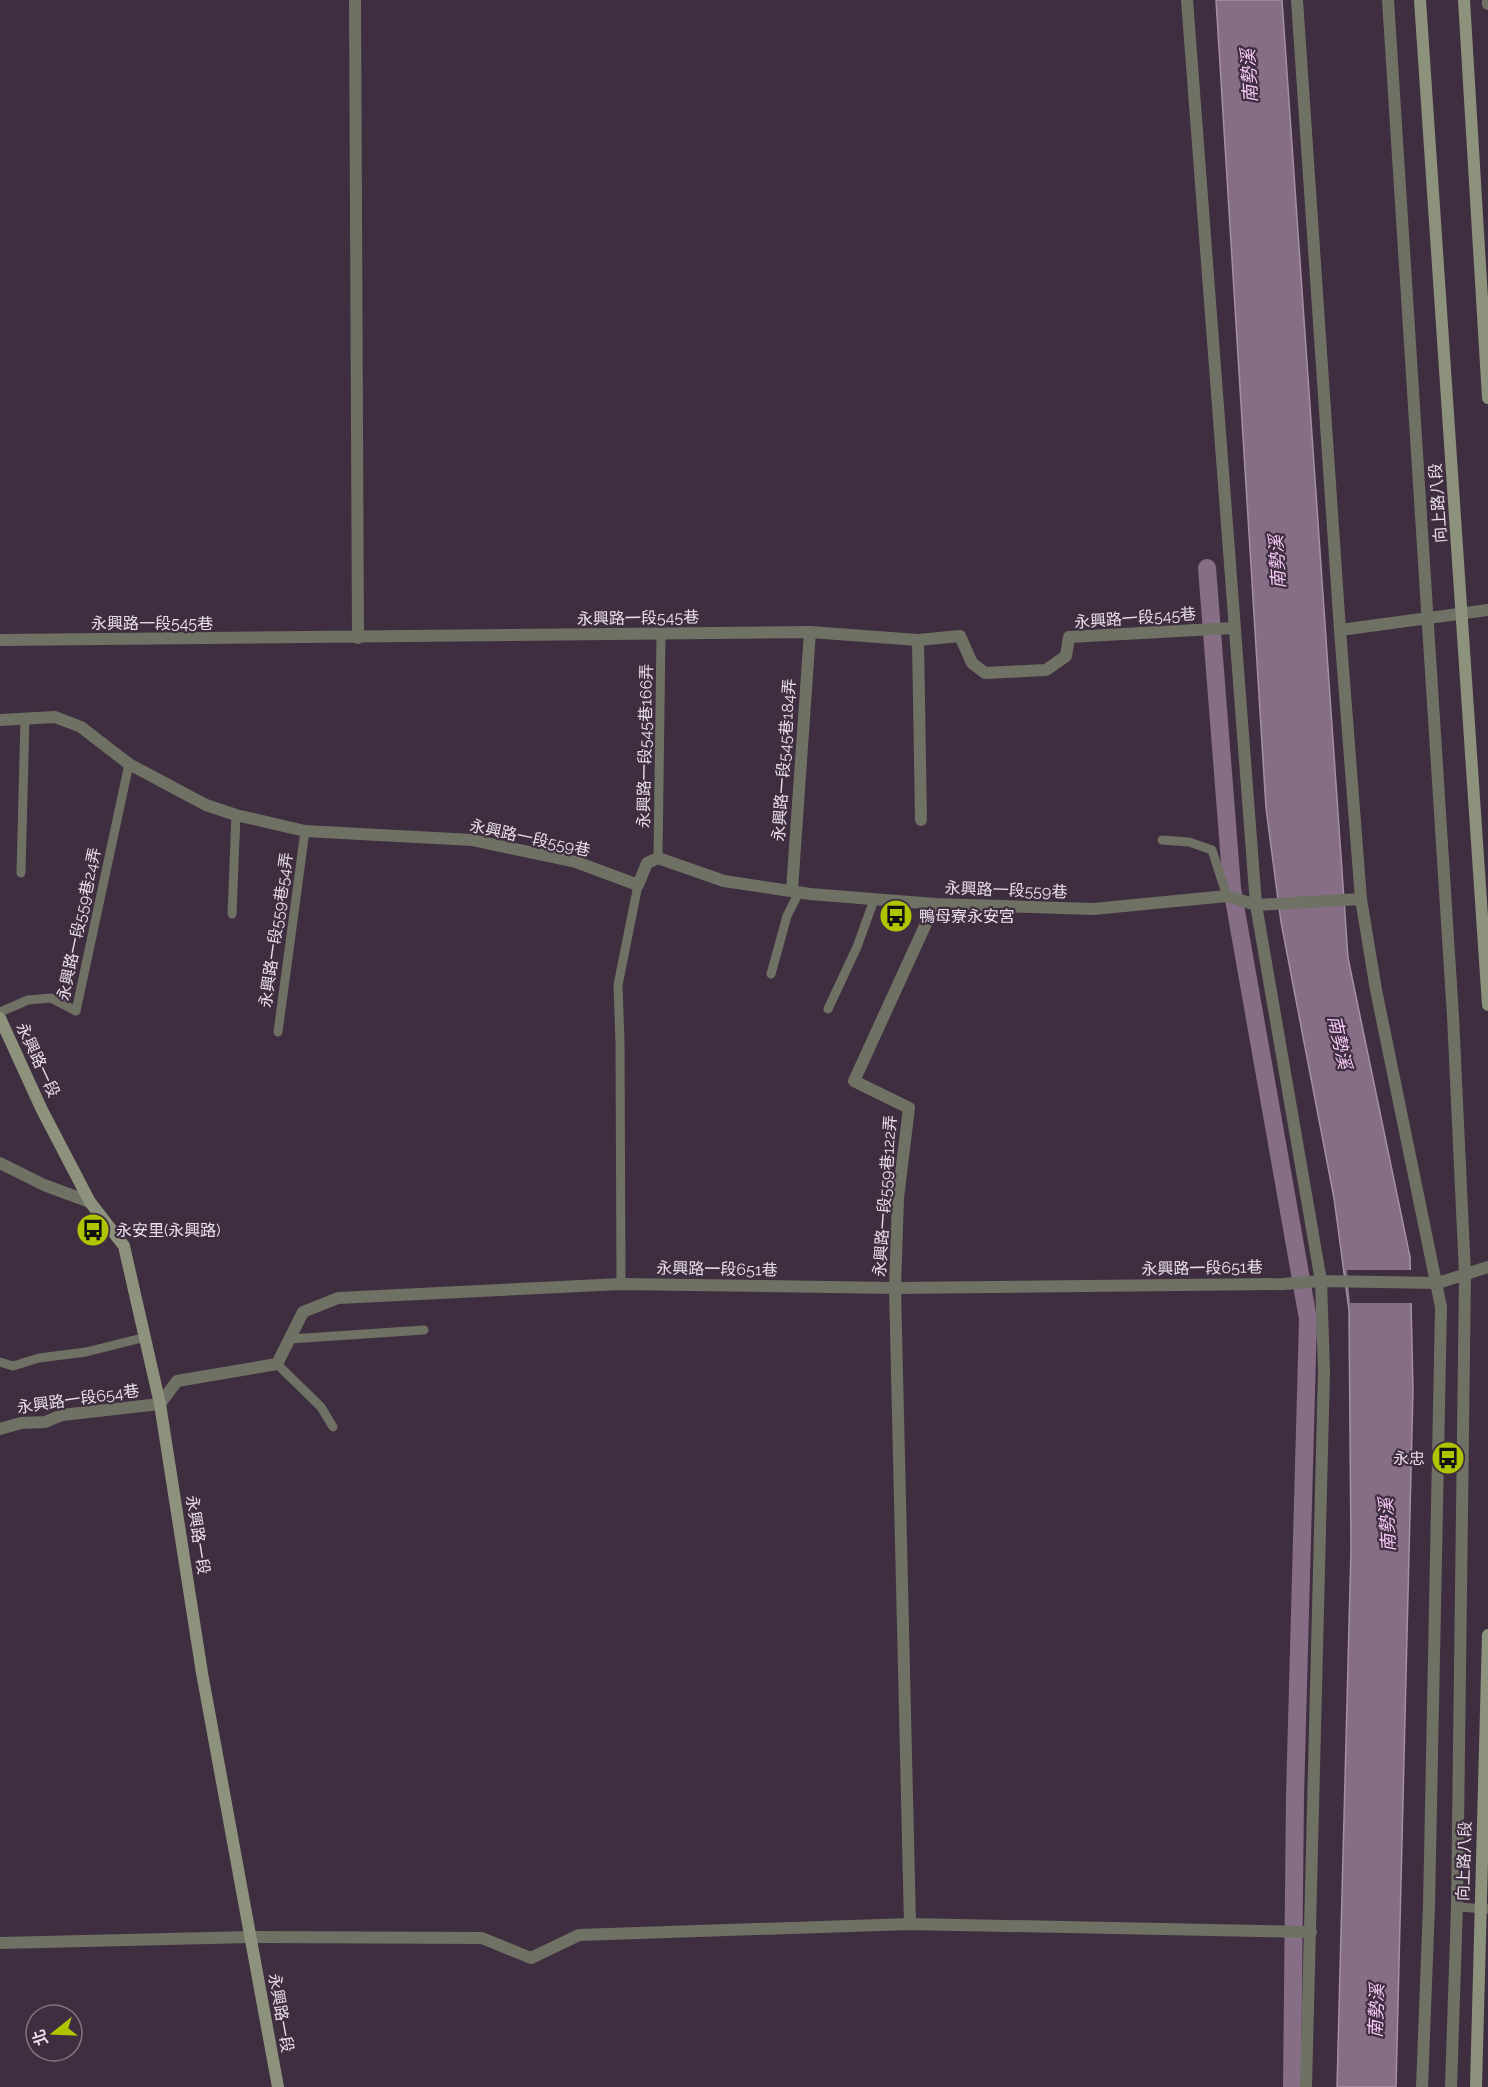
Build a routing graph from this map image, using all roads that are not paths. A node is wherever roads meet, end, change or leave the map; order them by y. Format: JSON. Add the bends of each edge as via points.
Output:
{"nodes":[{"id":1,"x":355,"y":0,"type":"edge"},
{"id":2,"x":1187,"y":0,"type":"edge"},
{"id":3,"x":1297,"y":0,"type":"edge"},
{"id":4,"x":1388,"y":0,"type":"edge"},
{"id":5,"x":1420,"y":0,"type":"edge"},
{"id":6,"x":1464,"y":0,"type":"edge"},
{"id":7,"x":1488,"y":398,"type":"edge"},
{"id":8,"x":1488,"y":610,"type":"edge"},
{"id":9,"x":1462,"y":612,"type":"junction"},
{"id":10,"x":1427,"y":616,"type":"junction"},
{"id":11,"x":1233,"y":628,"type":"junction"},
{"id":12,"x":1340,"y":630,"type":"junction"},
{"id":13,"x":810,"y":632,"type":"junction"},
{"id":14,"x":661,"y":634,"type":"junction"},
{"id":15,"x":358,"y":638,"type":"junction"},
{"id":16,"x":0,"y":640,"type":"edge"},
{"id":17,"x":918,"y":640,"type":"junction"},
{"id":18,"x":25,"y":718,"type":"junction"},
{"id":19,"x":0,"y":720,"type":"edge"},
{"id":20,"x":129,"y":764,"type":"junction"},
{"id":21,"x":236,"y":815,"type":"junction"},
{"id":22,"x":921,"y":820,"type":"dead end"},
{"id":23,"x":304,"y":831,"type":"junction"},
{"id":24,"x":1162,"y":840,"type":"dead end"},
{"id":25,"x":658,"y":858,"type":"junction"},
{"id":26,"x":21,"y":873,"type":"dead end"},
{"id":27,"x":638,"y":885,"type":"junction"},
{"id":28,"x":796,"y":891,"type":"junction"},
{"id":29,"x":1227,"y":896,"type":"junction"},
{"id":30,"x":1361,"y":899,"type":"junction"},
{"id":31,"x":874,"y":900,"type":"junction"},
{"id":32,"x":935,"y":904,"type":"junction"},
{"id":33,"x":1256,"y":905,"type":"junction"},
{"id":34,"x":232,"y":914,"type":"dead end"},
{"id":35,"x":771,"y":974,"type":"dead end"},
{"id":36,"x":1488,"y":1005,"type":"edge"},
{"id":37,"x":828,"y":1009,"type":"dead end"},
{"id":38,"x":0,"y":1012,"type":"edge"},
{"id":39,"x":0,"y":1018,"type":"edge"},
{"id":40,"x":278,"y":1032,"type":"dead end"},
{"id":41,"x":0,"y":1163,"type":"edge"},
{"id":42,"x":90,"y":1202,"type":"junction"},
{"id":43,"x":1488,"y":1267,"type":"edge"},
{"id":44,"x":1465,"y":1274,"type":"junction"},
{"id":45,"x":1321,"y":1281,"type":"junction"},
{"id":46,"x":1438,"y":1283,"type":"junction"},
{"id":47,"x":621,"y":1284,"type":"junction"},
{"id":48,"x":895,"y":1288,"type":"junction"},
{"id":49,"x":424,"y":1330,"type":"dead end"},
{"id":50,"x":147,"y":1337,"type":"junction"},
{"id":51,"x":290,"y":1339,"type":"junction"},
{"id":52,"x":0,"y":1362,"type":"edge"},
{"id":53,"x":277,"y":1364,"type":"junction"},
{"id":54,"x":160,"y":1404,"type":"junction"},
{"id":55,"x":333,"y":1427,"type":"dead end"},
{"id":56,"x":0,"y":1429,"type":"edge"},
{"id":57,"x":1488,"y":1635,"type":"edge"},
{"id":58,"x":1457,"y":1907,"type":"junction"},
{"id":59,"x":1483,"y":1909,"type":"edge"},
{"id":60,"x":910,"y":1924,"type":"junction"},
{"id":61,"x":1311,"y":1932,"type":"junction"},
{"id":62,"x":251,"y":1936,"type":"junction"},
{"id":63,"x":0,"y":1943,"type":"edge"},
{"id":64,"x":278,"y":2087,"type":"edge"},
{"id":65,"x":1306,"y":2087,"type":"edge"},
{"id":66,"x":1422,"y":2087,"type":"edge"},
{"id":67,"x":1451,"y":2087,"type":"edge"},
{"id":68,"x":1476,"y":2087,"type":"edge"}],
"edges":[{"from":1,"to":15,"type":"street"},
{"from":2,"to":11,"type":"street"},
{"from":3,"to":12,"type":"street"},
{"from":4,"to":10,"type":"street"},
{"from":5,"to":9,"type":"main road","name":"向上路八段"},
{"from":6,"to":7,"type":"main road"},
{"from":8,"to":9,"type":"street"},
{"from":9,"to":10,"type":"street"},
{"from":9,"to":36,"type":"main road","name":"向上路八段"},
{"from":10,"to":12,"type":"street"},
{"from":10,"to":44,"type":"street"},
{"from":11,"to":17,"type":"street","name":"永興路一段545巷","via":[[1069,637],[1066,656],[1046,670],[985,673],[972,663],[960,636]]},
{"from":11,"to":33,"type":"street"},
{"from":12,"to":30,"type":"street"},
{"from":13,"to":14,"type":"street","name":"永興路一段545巷"},
{"from":13,"to":17,"type":"street","name":"永興路一段545巷"},
{"from":13,"to":28,"type":"street","name":"永興路一段545巷184弄"},
{"from":14,"to":15,"type":"street","name":"永興路一段545巷"},
{"from":14,"to":25,"type":"lane","name":"永興路一段545巷166弄"},
{"from":15,"to":16,"type":"street","name":"永興路一段545巷"},
{"from":17,"to":22,"type":"street"},
{"from":18,"to":19,"type":"street","name":"永興路一段559巷"},
{"from":18,"to":20,"type":"street","name":"永興路一段559巷","via":[[55,717],[81,727]]},
{"from":18,"to":26,"type":"lane"},
{"from":20,"to":21,"type":"street","name":"永興路一段559巷","via":[[206,805]]},
{"from":20,"to":38,"type":"lane","name":"永興路一段559巷24弄","via":[[76,1011],[51,998],[28,1000]]},
{"from":21,"to":23,"type":"street","name":"永興路一段559巷"},
{"from":21,"to":34,"type":"lane"},
{"from":23,"to":27,"type":"street","name":"永興路一段559巷","via":[[472,840],[576,862]]},
{"from":23,"to":40,"type":"lane","name":"永興路一段559巷54弄"},
{"from":24,"to":29,"type":"lane","via":[[1189,842],[1212,850]]},
{"from":25,"to":27,"type":"street","via":[[646,863]]},
{"from":25,"to":28,"type":"street","name":"永興路一段559巷","via":[[724,881]]},
{"from":27,"to":47,"type":"lane","via":[[618,986]]},
{"from":28,"to":31,"type":"street","name":"永興路一段559巷"},
{"from":28,"to":35,"type":"lane"},
{"from":29,"to":32,"type":"street","name":"永興路一段559巷","via":[[1092,909]]},
{"from":29,"to":33,"type":"street","name":"永興路一段559巷"},
{"from":30,"to":33,"type":"street","name":"永興路一段559巷"},
{"from":30,"to":46,"type":"street","via":[[1376,990]]},
{"from":31,"to":32,"type":"street","name":"永興路一段559巷"},
{"from":31,"to":37,"type":"lane"},
{"from":32,"to":48,"type":"street","name":"永興路一段559巷122弄","via":[[854,1081],[909,1108],[898,1198]]},
{"from":33,"to":45,"type":"street"},
{"from":39,"to":42,"type":"main road","name":"永興路一段"},
{"from":41,"to":42,"type":"street"},
{"from":42,"to":50,"type":"main road","name":"永興路一段","via":[[124,1246]]},
{"from":43,"to":44,"type":"street","name":"永興路一段651巷"},
{"from":44,"to":46,"type":"street","name":"永興路一段651巷"},
{"from":44,"to":58,"type":"street"},
{"from":45,"to":46,"type":"street","name":"永興路一段651巷"},
{"from":45,"to":48,"type":"street","name":"永興路一段651巷"},
{"from":45,"to":61,"type":"street","via":[[1324,1371]]},
{"from":46,"to":66,"type":"street","via":[[1441,1307],[1430,1894]]},
{"from":47,"to":48,"type":"street","name":"永興路一段651巷"},
{"from":47,"to":51,"type":"street","name":"永興路一段651巷","via":[[338,1298],[303,1312]]},
{"from":48,"to":60,"type":"street"},
{"from":49,"to":51,"type":"lane"},
{"from":50,"to":52,"type":"lane","via":[[13,1366]]},
{"from":50,"to":54,"type":"main road","name":"永興路一段"},
{"from":51,"to":53,"type":"street","name":"永興路一段651巷"},
{"from":53,"to":54,"type":"street","via":[[177,1381]]},
{"from":53,"to":55,"type":"lane","via":[[321,1407]]},
{"from":54,"to":56,"type":"street","name":"永興路一段654巷","via":[[62,1415],[45,1422]]},
{"from":54,"to":62,"type":"main road","name":"永興路一段","via":[[202,1673]]},
{"from":57,"to":59,"type":"main road","name":"向上路八段"},
{"from":58,"to":59,"type":"lane"},
{"from":58,"to":67,"type":"street"},
{"from":59,"to":68,"type":"main road","name":"向上路八段"},
{"from":60,"to":61,"type":"street"},
{"from":60,"to":62,"type":"street","via":[[579,1935],[531,1958],[482,1938]]},
{"from":61,"to":65,"type":"street"},
{"from":62,"to":63,"type":"street"},
{"from":62,"to":64,"type":"main road","name":"永興路一段"}]}
